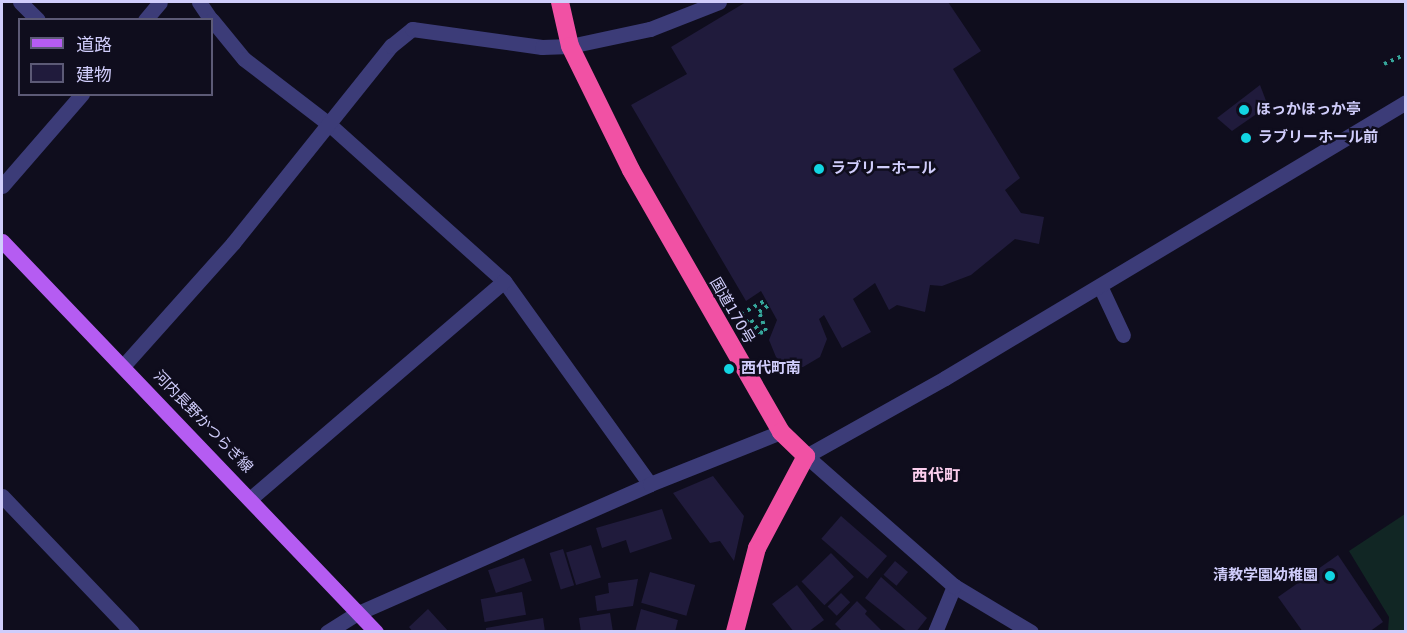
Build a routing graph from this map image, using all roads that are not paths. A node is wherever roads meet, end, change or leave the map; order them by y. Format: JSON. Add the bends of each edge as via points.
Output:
{"nodes":[{"id":1,"x":20,"y":2,"type":"edge"},
{"id":2,"x":160,"y":2,"type":"edge"},
{"id":3,"x":199,"y":2,"type":"edge"},
{"id":4,"x":560,"y":2,"type":"edge"},
{"id":5,"x":719,"y":2,"type":"edge"},
{"id":6,"x":36,"y":18,"type":"edge"},
{"id":7,"x":147,"y":18,"type":"edge"},
{"id":8,"x":210,"y":18,"type":"edge"},
{"id":9,"x":213,"y":22,"type":"edge"},
{"id":10,"x":570,"y":46,"type":"junction"},
{"id":11,"x":79,"y":96,"type":"edge"},
{"id":12,"x":1406,"y":102,"type":"edge"},
{"id":13,"x":330,"y":125,"type":"junction"},
{"id":14,"x":2,"y":186,"type":"edge"},
{"id":15,"x":2,"y":241,"type":"edge"},
{"id":16,"x":504,"y":281,"type":"junction"},
{"id":17,"x":1100,"y":286,"type":"junction"},
{"id":18,"x":1123,"y":334,"type":"dead end"},
{"id":19,"x":124,"y":365,"type":"junction"},
{"id":20,"x":781,"y":432,"type":"junction"},
{"id":21,"x":806,"y":456,"type":"junction"},
{"id":22,"x":650,"y":484,"type":"junction"},
{"id":23,"x":2,"y":496,"type":"edge"},
{"id":24,"x":251,"y":498,"type":"junction"},
{"id":25,"x":954,"y":586,"type":"junction"},
{"id":26,"x":358,"y":613,"type":"junction"},
{"id":27,"x":132,"y":632,"type":"edge"},
{"id":28,"x":327,"y":632,"type":"edge"},
{"id":29,"x":376,"y":632,"type":"edge"},
{"id":30,"x":735,"y":632,"type":"edge"},
{"id":31,"x":935,"y":632,"type":"edge"},
{"id":32,"x":1031,"y":632,"type":"edge"}],
"edges":[{"from":1,"to":6,"type":"street"},
{"from":2,"to":7,"type":"street"},
{"from":3,"to":8,"type":"street"},
{"from":4,"to":10,"type":"highway","name":"国道170号"},
{"from":5,"to":10,"type":"street","via":[[650,29]]},
{"from":9,"to":13,"type":"street","via":[[244,59]]},
{"from":10,"to":13,"type":"street","via":[[542,47],[412,29],[391,46]]},
{"from":10,"to":20,"type":"highway","name":"国道170号","via":[[631,170]]},
{"from":11,"to":14,"type":"street"},
{"from":12,"to":17,"type":"street"},
{"from":13,"to":16,"type":"street"},
{"from":13,"to":19,"type":"street","via":[[233,243]]},
{"from":15,"to":19,"type":"main road","name":"河内長野かつらぎ線"},
{"from":16,"to":22,"type":"street"},
{"from":16,"to":24,"type":"street"},
{"from":17,"to":18,"type":"street"},
{"from":17,"to":21,"type":"street"},
{"from":19,"to":24,"type":"main road","name":"河内長野かつらぎ線"},
{"from":20,"to":21,"type":"highway","name":"国道170号"},
{"from":20,"to":22,"type":"street"},
{"from":21,"to":25,"type":"street"},
{"from":21,"to":30,"type":"highway","via":[[757,548]]},
{"from":22,"to":26,"type":"street"},
{"from":23,"to":27,"type":"street"},
{"from":24,"to":26,"type":"main road","name":"河内長野かつらぎ線"},
{"from":25,"to":31,"type":"street"},
{"from":25,"to":32,"type":"street"},
{"from":26,"to":28,"type":"street"},
{"from":26,"to":29,"type":"main road","name":"河内長野かつらぎ線"}]}
